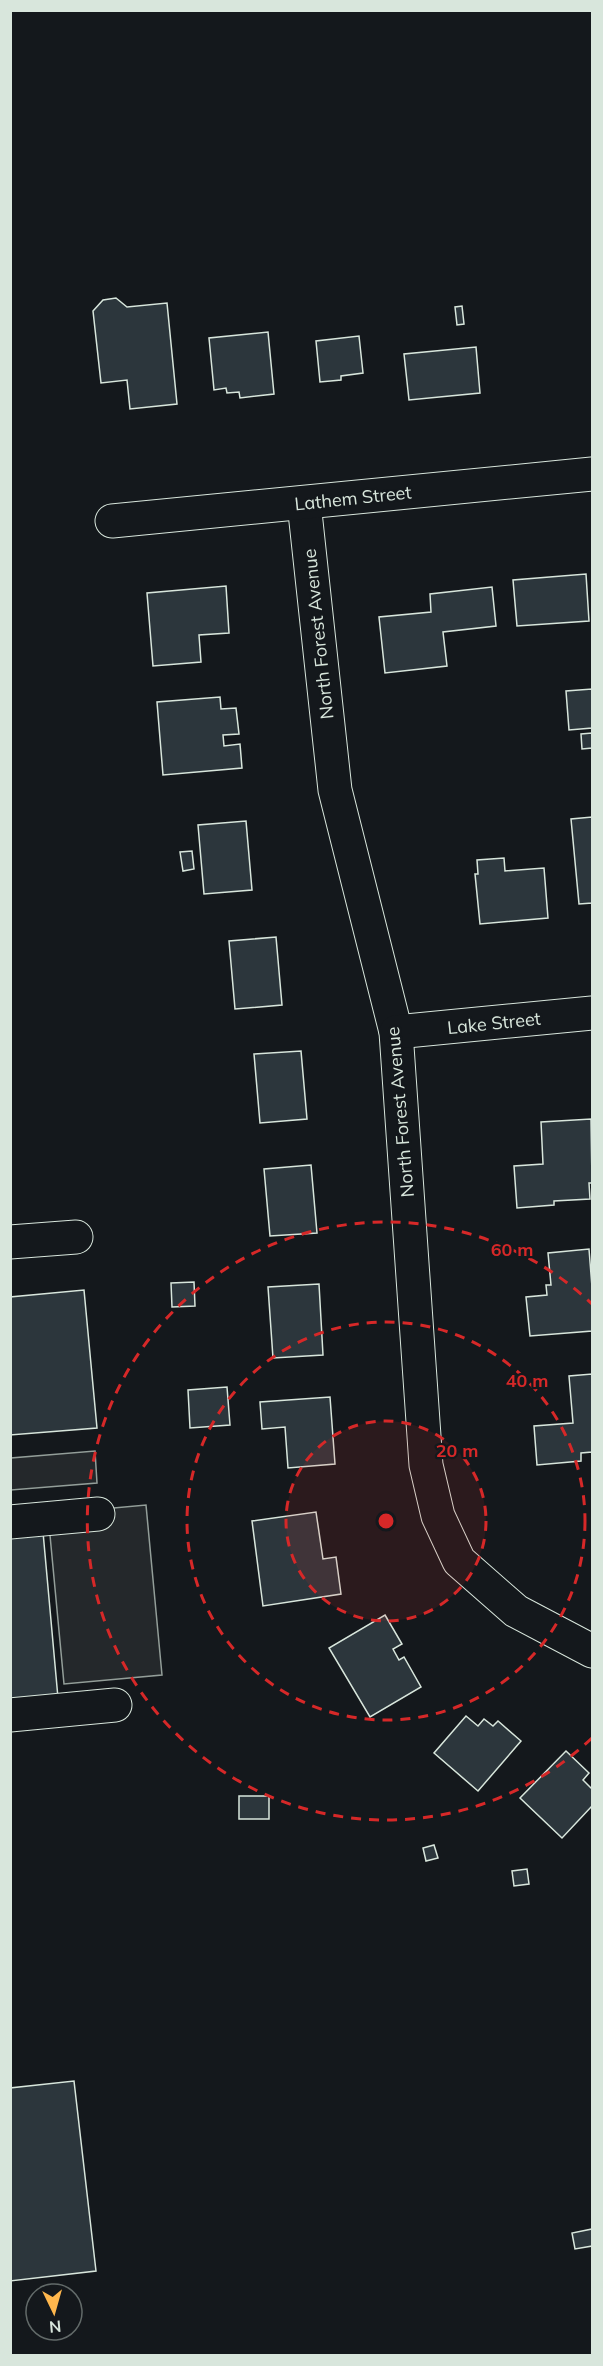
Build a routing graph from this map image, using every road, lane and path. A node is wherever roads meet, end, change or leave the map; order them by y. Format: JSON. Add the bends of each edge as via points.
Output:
{"nodes":[{"id":1,"x":592,"y":474,"type":"edge"},
{"id":2,"x":304,"y":503,"type":"junction"},
{"id":3,"x":112,"y":521,"type":"dead end"},
{"id":4,"x":592,"y":1013,"type":"edge"},
{"id":5,"x":396,"y":1032,"type":"junction"},
{"id":6,"x":76,"y":1237,"type":"dead end"},
{"id":7,"x":10,"y":1242,"type":"edge"},
{"id":8,"x":98,"y":1514,"type":"dead end"},
{"id":9,"x":10,"y":1522,"type":"edge"},
{"id":10,"x":592,"y":1651,"type":"edge"},
{"id":11,"x":115,"y":1706,"type":"dead end"},
{"id":12,"x":10,"y":1715,"type":"edge"}],
"edges":[{"from":1,"to":2,"type":"street","name":"Lathem Street"},
{"from":2,"to":3,"type":"street","name":"Lathem Street"},
{"from":2,"to":5,"type":"street","name":"North Forest Avenue","via":[[335,789]]},
{"from":4,"to":5,"type":"street","name":"Lake Street"},
{"from":5,"to":10,"type":"street","name":"North Forest Avenue","via":[[426,1465],[438,1516],[459,1561],[516,1611]]},
{"from":6,"to":7,"type":"street"},
{"from":8,"to":9,"type":"street"},
{"from":11,"to":12,"type":"street"}]}
